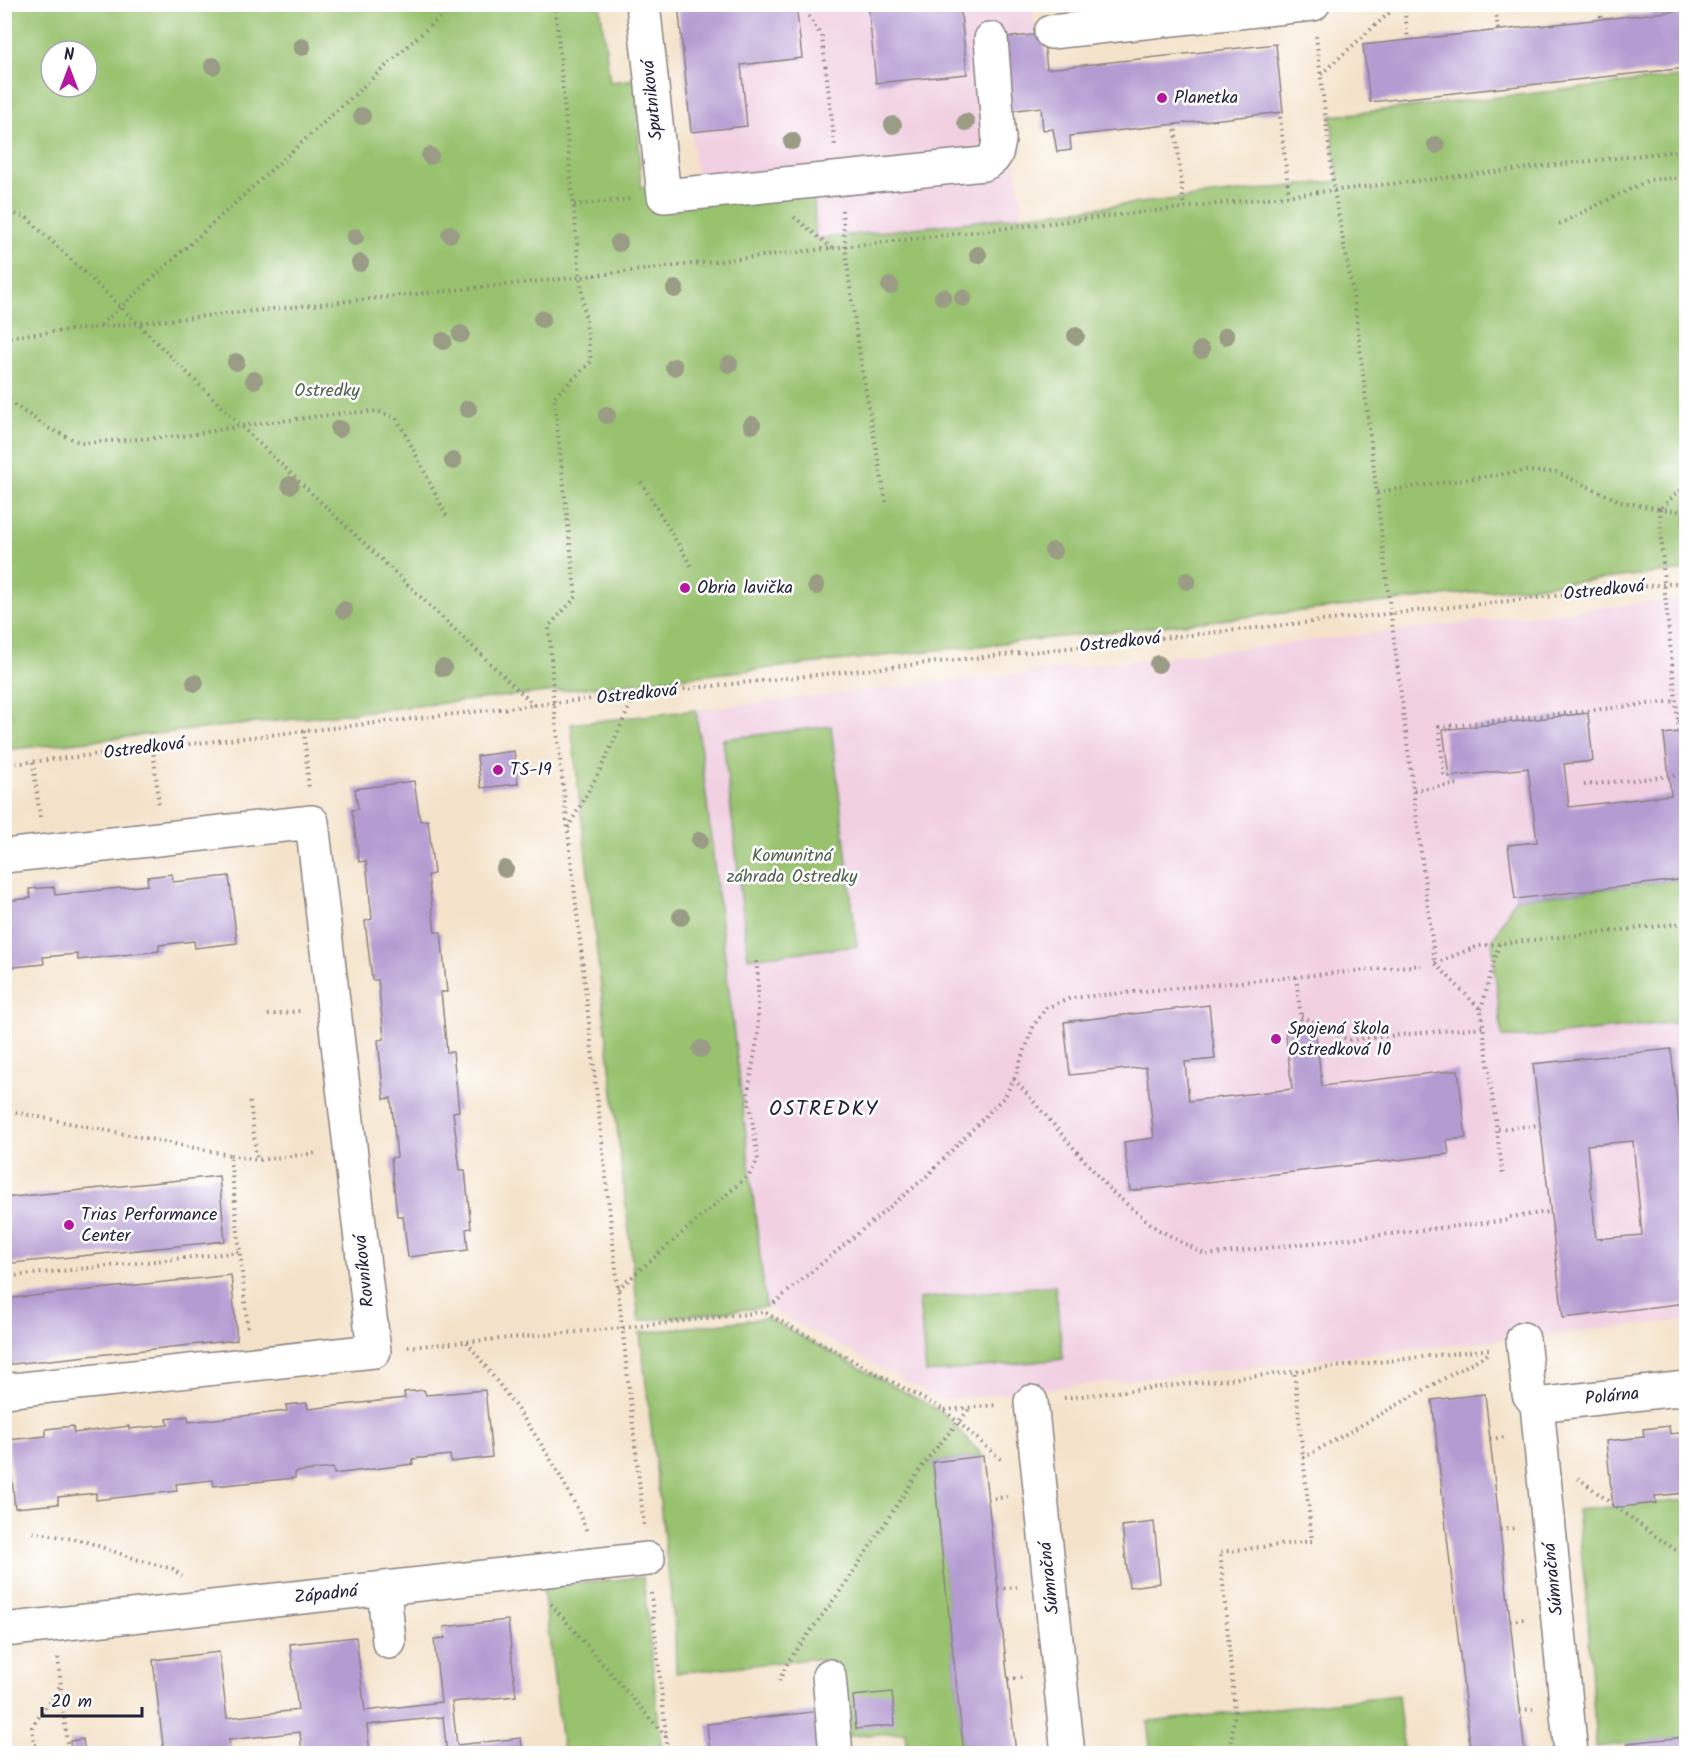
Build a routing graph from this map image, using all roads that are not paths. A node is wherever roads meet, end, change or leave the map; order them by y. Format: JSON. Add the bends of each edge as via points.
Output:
{"nodes":[{"id":1,"x":643,"y":4,"type":"edge"},
{"id":2,"x":1312,"y":4,"type":"edge"},
{"id":3,"x":1273,"y":6,"type":"edge"},
{"id":4,"x":1051,"y":32,"type":"dead end"},
{"id":5,"x":991,"y":39,"type":"dead end"},
{"id":6,"x":4,"y":856,"type":"edge"},
{"id":7,"x":1523,"y":1339,"type":"dead end"},
{"id":8,"x":1686,"y":1389,"type":"edge"},
{"id":9,"x":4,"y":1391,"type":"edge"},
{"id":10,"x":1031,"y":1402,"type":"road end"},
{"id":11,"x":1537,"y":1405,"type":"junction"},
{"id":12,"x":648,"y":1559,"type":"road end"},
{"id":13,"x":384,"y":1588,"type":"junction"},
{"id":14,"x":4,"y":1630,"type":"edge"},
{"id":15,"x":389,"y":1642,"type":"dead end"},
{"id":16,"x":829,"y":1676,"type":"dead end"},
{"id":17,"x":836,"y":1754,"type":"edge"},
{"id":18,"x":1068,"y":1754,"type":"edge"},
{"id":19,"x":1571,"y":1754,"type":"edge"}],
"edges":[{"from":1,"to":5,"type":"street","name":"Sputniková","via":[[664,196],[993,160],[999,140]]},
{"from":2,"to":3,"type":"street"},
{"from":3,"to":4,"type":"street"},
{"from":6,"to":9,"type":"street","name":"Rovníková","via":[[312,822],[374,1350]]},
{"from":7,"to":11,"type":"street","name":"Súmračná","via":[[1529,1394]]},
{"from":8,"to":11,"type":"street","name":"Polárna"},
{"from":10,"to":18,"type":"street","name":"Súmračná"},
{"from":11,"to":19,"type":"street","name":"Súmračná"},
{"from":12,"to":13,"type":"street","name":"Západná"},
{"from":13,"to":14,"type":"street","name":"Západná"},
{"from":13,"to":15,"type":"street"},
{"from":16,"to":17,"type":"street"}]}
